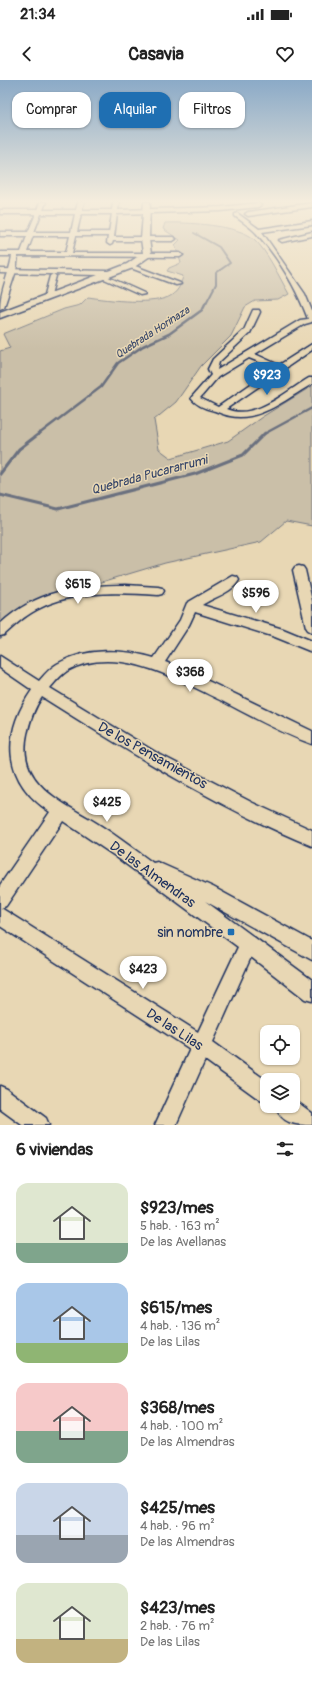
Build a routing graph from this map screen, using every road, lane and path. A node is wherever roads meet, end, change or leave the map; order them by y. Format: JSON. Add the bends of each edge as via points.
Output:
{"nodes":[{"id":1,"x":24,"y":251,"type":"edge"},
{"id":2,"x":69,"y":251,"type":"edge"},
{"id":3,"x":109,"y":251,"type":"edge"},
{"id":4,"x":147,"y":251,"type":"edge"},
{"id":5,"x":272,"y":251,"type":"edge"},
{"id":6,"x":0,"y":254,"type":"edge"},
{"id":7,"x":15,"y":254,"type":"junction"},
{"id":8,"x":23,"y":254,"type":"junction"},
{"id":9,"x":108,"y":254,"type":"junction"},
{"id":10,"x":147,"y":254,"type":"junction"},
{"id":11,"x":68,"y":255,"type":"junction"},
{"id":12,"x":180,"y":255,"type":"dead end"},
{"id":13,"x":130,"y":266,"type":"junction"},
{"id":14,"x":0,"y":271,"type":"edge"},
{"id":15,"x":95,"y":272,"type":"junction"},
{"id":16,"x":114,"y":273,"type":"junction"},
{"id":17,"x":12,"y":274,"type":"junction"},
{"id":18,"x":53,"y":276,"type":"junction"},
{"id":19,"x":104,"y":277,"type":"junction"},
{"id":20,"x":0,"y":278,"type":"edge"},
{"id":21,"x":178,"y":284,"type":"dead end"},
{"id":22,"x":142,"y":294,"type":"dead end"},
{"id":23,"x":47,"y":298,"type":"junction"},
{"id":24,"x":0,"y":308,"type":"edge"},
{"id":25,"x":256,"y":312,"type":"dead end"},
{"id":26,"x":0,"y":315,"type":"edge"},
{"id":27,"x":312,"y":320,"type":"edge"},
{"id":28,"x":312,"y":346,"type":"edge"},
{"id":29,"x":250,"y":355,"type":"junction"},
{"id":30,"x":280,"y":368,"type":"junction"},
{"id":31,"x":215,"y":375,"type":"junction"},
{"id":32,"x":312,"y":380,"type":"edge"},
{"id":33,"x":219,"y":410,"type":"junction"},
{"id":34,"x":299,"y":570,"type":"dead end"},
{"id":35,"x":233,"y":580,"type":"dead end"},
{"id":36,"x":158,"y":591,"type":"dead end"},
{"id":37,"x":191,"y":606,"type":"junction"},
{"id":38,"x":312,"y":627,"type":"edge"},
{"id":39,"x":0,"y":631,"type":"edge"},
{"id":40,"x":312,"y":647,"type":"edge"},
{"id":41,"x":0,"y":661,"type":"edge"},
{"id":42,"x":157,"y":664,"type":"junction"},
{"id":43,"x":40,"y":689,"type":"junction"},
{"id":44,"x":312,"y":738,"type":"edge"},
{"id":45,"x":60,"y":811,"type":"junction"},
{"id":46,"x":312,"y":838,"type":"edge"},
{"id":47,"x":136,"y":861,"type":"junction"},
{"id":48,"x":0,"y":900,"type":"edge"},
{"id":49,"x":0,"y":916,"type":"edge"},
{"id":50,"x":248,"y":944,"type":"junction"},
{"id":51,"x":312,"y":952,"type":"edge"},
{"id":52,"x":312,"y":992,"type":"edge"},
{"id":53,"x":202,"y":1046,"type":"junction"},
{"id":54,"x":260,"y":1088,"type":"edge"},
{"id":55,"x":0,"y":1096,"type":"edge"},
{"id":56,"x":295,"y":1113,"type":"edge"},
{"id":57,"x":39,"y":1125,"type":"edge"},
{"id":58,"x":165,"y":1125,"type":"edge"},
{"id":59,"x":311,"y":1125,"type":"edge"}],
"edges":[{"from":1,"to":8,"type":"street"},
{"from":2,"to":11,"type":"street"},
{"from":3,"to":9,"type":"street"},
{"from":4,"to":10,"type":"street"},
{"from":5,"to":27,"type":"street","via":[[302,294]]},
{"from":6,"to":7,"type":"street"},
{"from":7,"to":8,"type":"street"},
{"from":7,"to":17,"type":"street"},
{"from":8,"to":11,"type":"street"},
{"from":9,"to":10,"type":"street"},
{"from":9,"to":11,"type":"street"},
{"from":10,"to":12,"type":"street"},
{"from":10,"to":13,"type":"street"},
{"from":13,"to":16,"type":"street"},
{"from":13,"to":21,"type":"street"},
{"from":14,"to":17,"type":"street"},
{"from":15,"to":16,"type":"street"},
{"from":15,"to":17,"type":"street"},
{"from":15,"to":18,"type":"street"},
{"from":16,"to":19,"type":"street"},
{"from":17,"to":18,"type":"street"},
{"from":17,"to":20,"type":"street"},
{"from":17,"to":24,"type":"street"},
{"from":18,"to":23,"type":"street"},
{"from":19,"to":22,"type":"street"},
{"from":19,"to":23,"type":"street"},
{"from":23,"to":26,"type":"street"},
{"from":25,"to":31,"type":"street","via":[[247,331],[216,361],[212,369]]},
{"from":27,"to":29,"type":"street","via":[[303,322]]},
{"from":28,"to":30,"type":"street"},
{"from":29,"to":30,"type":"street"},
{"from":29,"to":31,"type":"street"},
{"from":30,"to":33,"type":"street"},
{"from":31,"to":33,"type":"street","via":[[194,398]]},
{"from":32,"to":33,"type":"street","via":[[257,412],[231,414]]},
{"from":34,"to":38,"type":"street"},
{"from":35,"to":37,"type":"street"},
{"from":36,"to":39,"type":"street","via":[[105,589],[46,600],[29,608]]},
{"from":37,"to":40,"type":"street","via":[[279,633]]},
{"from":37,"to":42,"type":"street","via":[[184,622]]},
{"from":41,"to":43,"type":"street","name":"De los Pensamientos"},
{"from":42,"to":43,"type":"street","name":"De las Almendras","via":[[119,656],[81,660],[60,668]]},
{"from":42,"to":44,"type":"street","name":"De las Almendras"},
{"from":43,"to":45,"type":"street","name":"De las Almendras","via":[[20,730],[18,759],[26,781]]},
{"from":43,"to":46,"type":"street","name":"De los Pensamientos","via":[[152,758]]},
{"from":45,"to":47,"type":"street","name":"De las Almendras","via":[[94,830]]},
{"from":45,"to":48,"type":"street"},
{"from":47,"to":50,"type":"street","name":"De las Almendras"},
{"from":47,"to":51,"type":"street","via":[[207,893]]},
{"from":49,"to":53,"type":"street","name":"De las Lilas"},
{"from":50,"to":52,"type":"street","name":"De las Almendras"},
{"from":50,"to":53,"type":"street"},
{"from":53,"to":54,"type":"street","name":"De las Lilas"},
{"from":53,"to":58,"type":"street"},
{"from":55,"to":57,"type":"street"},
{"from":56,"to":59,"type":"street"}]}
